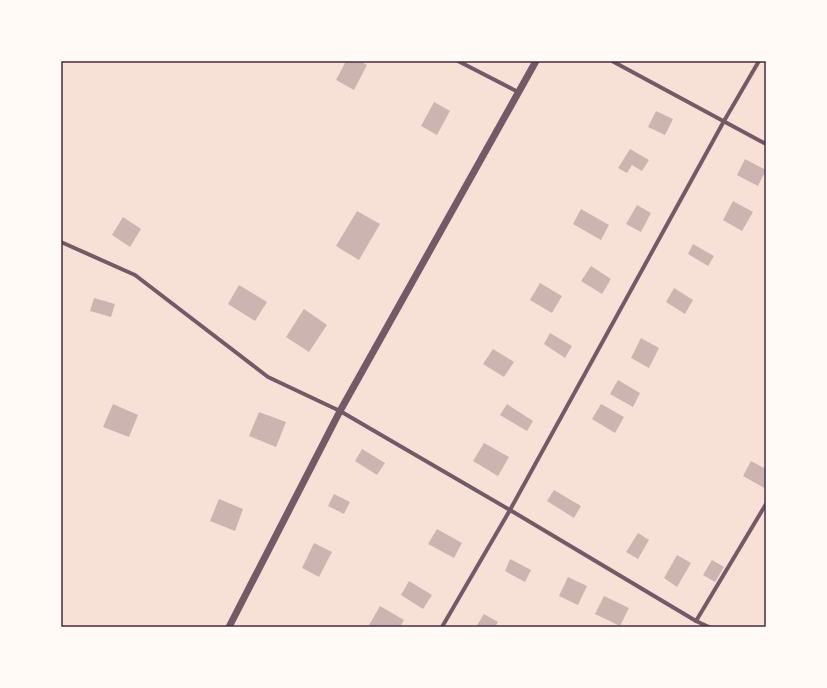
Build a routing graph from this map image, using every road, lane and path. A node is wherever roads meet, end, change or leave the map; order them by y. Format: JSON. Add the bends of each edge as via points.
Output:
{"nodes":[{"id":1,"x":458,"y":61,"type":"edge"},
{"id":2,"x":536,"y":61,"type":"edge"},
{"id":3,"x":612,"y":61,"type":"edge"},
{"id":4,"x":759,"y":61,"type":"edge"},
{"id":5,"x":518,"y":92,"type":"junction"},
{"id":6,"x":724,"y":121,"type":"junction"},
{"id":7,"x":766,"y":144,"type":"edge"},
{"id":8,"x":61,"y":242,"type":"edge"},
{"id":9,"x":340,"y":411,"type":"junction"},
{"id":10,"x":766,"y":504,"type":"edge"},
{"id":11,"x":510,"y":510,"type":"junction"},
{"id":12,"x":696,"y":621,"type":"junction"},
{"id":13,"x":229,"y":627,"type":"edge"},
{"id":14,"x":442,"y":627,"type":"edge"},
{"id":15,"x":709,"y":627,"type":"edge"}],
"edges":[{"from":1,"to":5,"type":"street"},
{"from":2,"to":5,"type":"street"},
{"from":3,"to":6,"type":"street"},
{"from":4,"to":6,"type":"street"},
{"from":5,"to":9,"type":"street"},
{"from":6,"to":7,"type":"street"},
{"from":6,"to":11,"type":"street"},
{"from":8,"to":9,"type":"street","via":[[135,275],[268,377]]},
{"from":9,"to":11,"type":"street"},
{"from":9,"to":13,"type":"street"},
{"from":10,"to":12,"type":"street"},
{"from":11,"to":12,"type":"street"},
{"from":11,"to":14,"type":"street"},
{"from":12,"to":15,"type":"street"}]}
